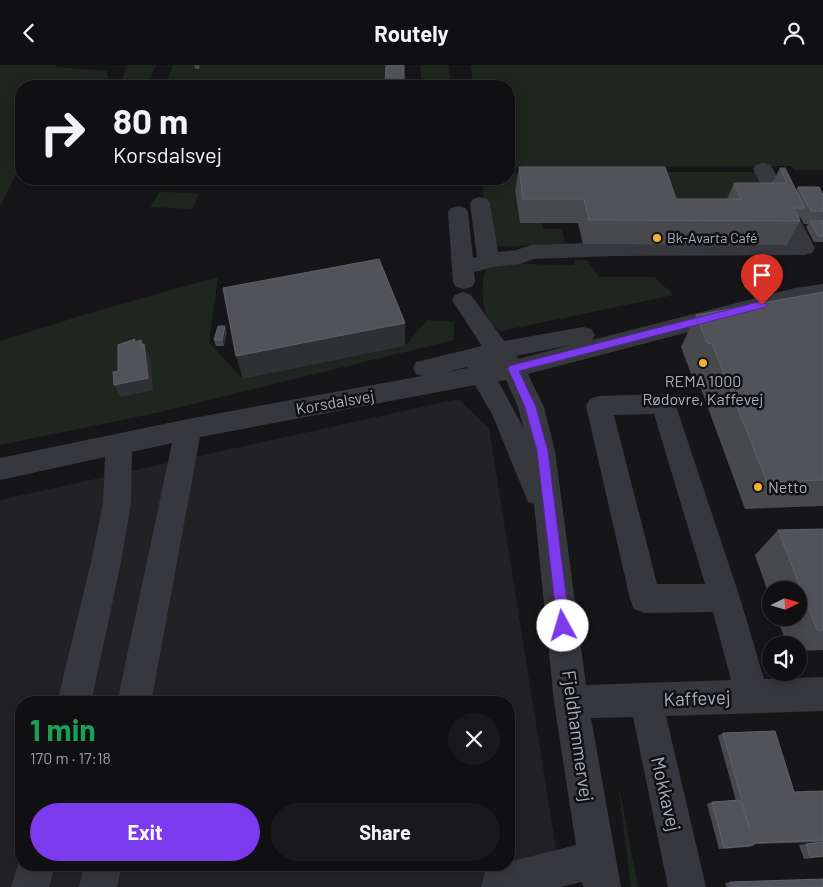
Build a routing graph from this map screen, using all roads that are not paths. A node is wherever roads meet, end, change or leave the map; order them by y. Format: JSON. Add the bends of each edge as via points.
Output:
{"nodes":[{"id":1,"x":763,"y":169,"type":"dead end"},
{"id":2,"x":480,"y":203,"type":"dead end"},
{"id":3,"x":458,"y":212,"type":"dead end"},
{"id":4,"x":488,"y":261,"type":"junction"},
{"id":5,"x":463,"y":265,"type":"junction"},
{"id":6,"x":823,"y":293,"type":"edge"},
{"id":7,"x":492,"y":363,"type":"junction"},
{"id":8,"x":188,"y":429,"type":"junction"},
{"id":9,"x":119,"y":443,"type":"junction"},
{"id":10,"x":0,"y":469,"type":"edge"},
{"id":11,"x":724,"y":599,"type":"junction"},
{"id":12,"x":823,"y":694,"type":"edge"},
{"id":13,"x":76,"y":696,"type":"edge"},
{"id":14,"x":135,"y":696,"type":"edge"},
{"id":15,"x":752,"y":696,"type":"junction"},
{"id":16,"x":646,"y":700,"type":"junction"},
{"id":17,"x":571,"y":702,"type":"junction"},
{"id":18,"x":34,"y":871,"type":"edge"},
{"id":19,"x":102,"y":871,"type":"edge"},
{"id":20,"x":599,"y":873,"type":"edge"},
{"id":21,"x":30,"y":887,"type":"edge"},
{"id":22,"x":98,"y":887,"type":"edge"},
{"id":23,"x":500,"y":887,"type":"edge"},
{"id":24,"x":687,"y":887,"type":"edge"}],
"edges":[{"from":1,"to":4,"type":"street","via":[[804,248],[577,250],[531,252],[520,257]]},
{"from":2,"to":4,"type":"street"},
{"from":3,"to":5,"type":"street"},
{"from":4,"to":5,"type":"street","via":[[479,265]]},
{"from":5,"to":7,"type":"street","name":"Fjeldhammervej","via":[[463,300]]},
{"from":6,"to":7,"type":"street","name":"Korsdalsvej","via":[[795,296],[693,322]]},
{"from":7,"to":8,"type":"street","name":"Korsdalsvej"},
{"from":7,"to":17,"type":"street","name":"Fjeldhammervej","via":[[504,413],[552,525]]},
{"from":8,"to":9,"type":"street","name":"Korsdalsvej"},
{"from":8,"to":14,"type":"street"},
{"from":9,"to":10,"type":"street","name":"Korsdalsvej"},
{"from":9,"to":13,"type":"street","via":[[117,503]]},
{"from":11,"to":11,"type":"street","via":[[664,404],[599,406],[645,599]]},
{"from":11,"to":15,"type":"street"},
{"from":12,"to":15,"type":"street","name":"Kaffevej"},
{"from":15,"to":16,"type":"street","name":"Kaffevej"},
{"from":16,"to":17,"type":"street","name":"Kaffevej"},
{"from":16,"to":24,"type":"street","name":"Mokkavej"},
{"from":17,"to":20,"type":"street","name":"Fjeldhammervej"},
{"from":18,"to":21,"type":"street"},
{"from":19,"to":22,"type":"street"},
{"from":20,"to":23,"type":"street","via":[[500,883]]}]}
